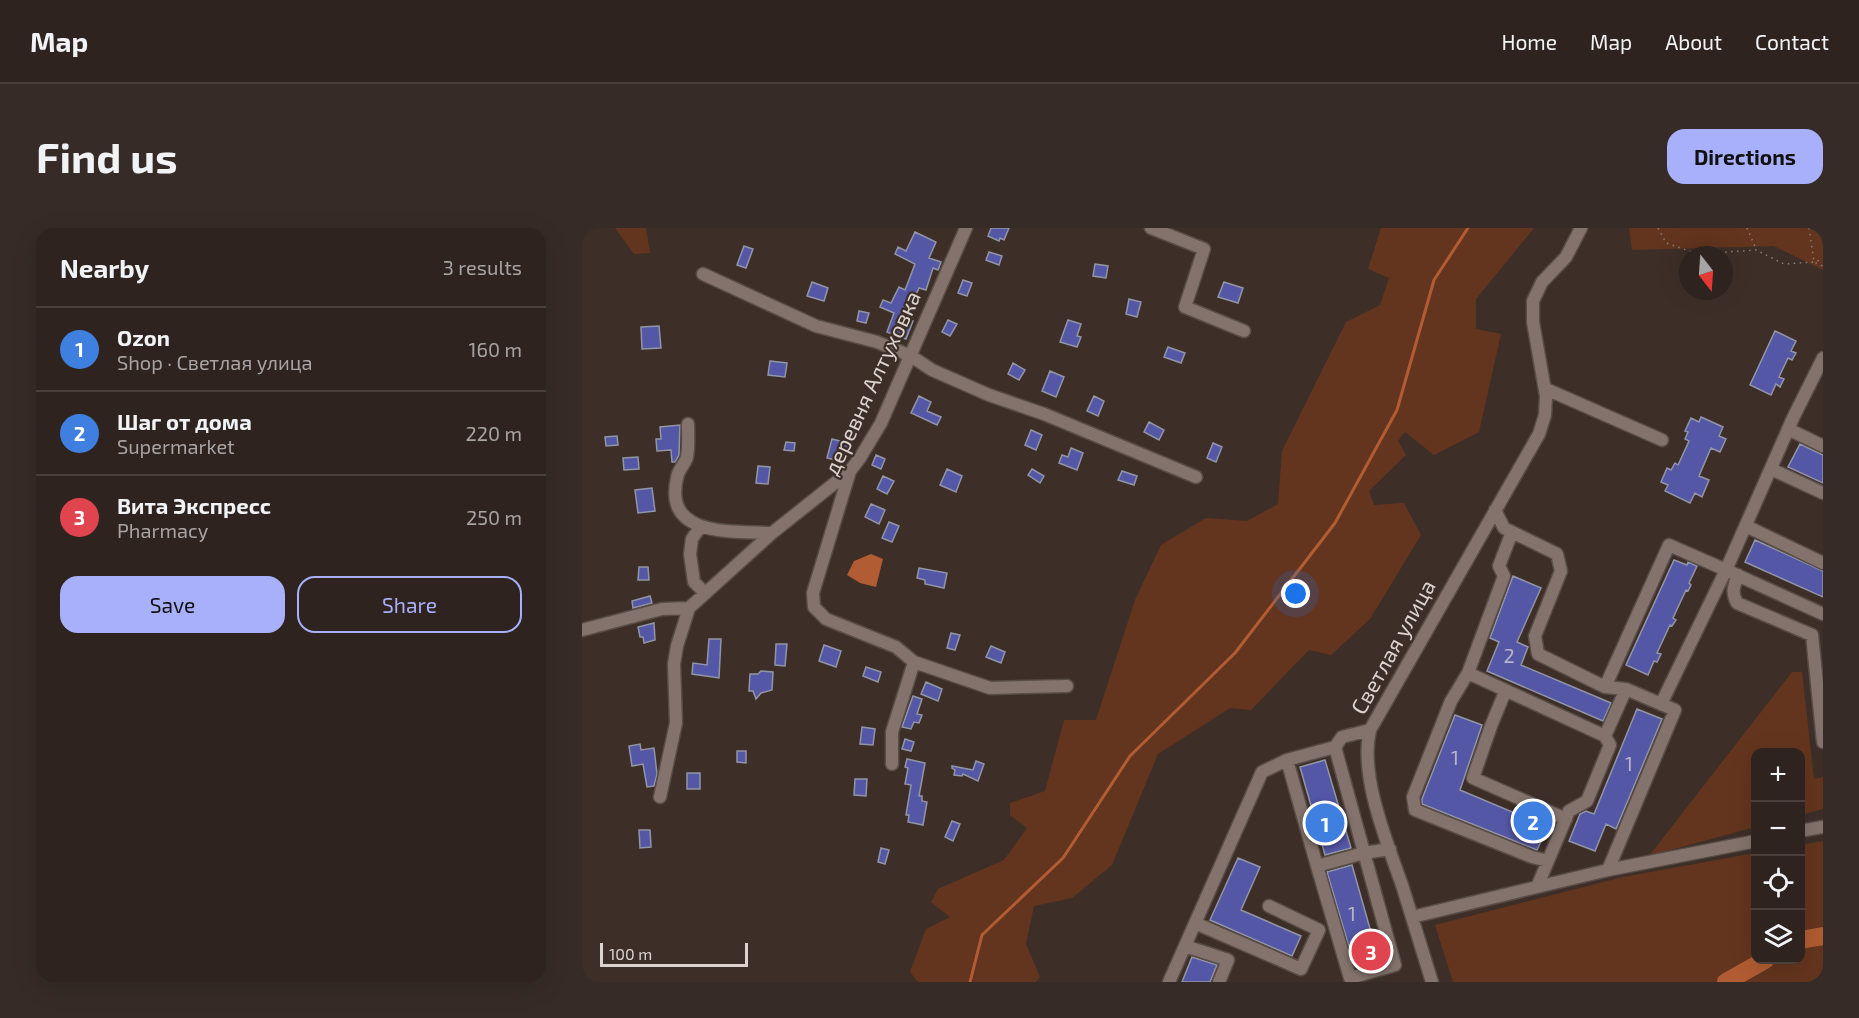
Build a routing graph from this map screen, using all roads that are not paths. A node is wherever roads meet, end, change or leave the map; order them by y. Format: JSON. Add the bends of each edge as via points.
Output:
{"nodes":[{"id":1,"x":966,"y":228,"type":"edge"},
{"id":2,"x":1151,"y":228,"type":"edge"},
{"id":3,"x":1581,"y":228,"type":"edge"},
{"id":4,"x":703,"y":274,"type":"dead end"},
{"id":5,"x":1244,"y":331,"type":"dead end"},
{"id":6,"x":911,"y":356,"type":"junction"},
{"id":7,"x":1823,"y":358,"type":"edge"},
{"id":8,"x":1820,"y":372,"type":"edge"},
{"id":9,"x":1546,"y":389,"type":"junction"},
{"id":10,"x":688,"y":424,"type":"dead end"},
{"id":11,"x":1788,"y":429,"type":"junction"},
{"id":12,"x":1662,"y":440,"type":"dead end"},
{"id":13,"x":1823,"y":446,"type":"edge"},
{"id":14,"x":1771,"y":469,"type":"junction"},
{"id":15,"x":850,"y":471,"type":"junction"},
{"id":16,"x":1196,"y":477,"type":"dead end"},
{"id":17,"x":1823,"y":493,"type":"edge"},
{"id":18,"x":1495,"y":510,"type":"junction"},
{"id":19,"x":1746,"y":526,"type":"junction"},
{"id":20,"x":700,"y":527,"type":"junction"},
{"id":21,"x":1512,"y":532,"type":"junction"},
{"id":22,"x":772,"y":533,"type":"junction"},
{"id":23,"x":1823,"y":563,"type":"edge"},
{"id":24,"x":1726,"y":570,"type":"junction"},
{"id":25,"x":1738,"y":575,"type":"junction"},
{"id":26,"x":705,"y":593,"type":"junction"},
{"id":27,"x":689,"y":608,"type":"junction"},
{"id":28,"x":1823,"y":614,"type":"edge"},
{"id":29,"x":582,"y":630,"type":"edge"},
{"id":30,"x":1818,"y":648,"type":"edge"},
{"id":31,"x":915,"y":662,"type":"junction"},
{"id":32,"x":1468,"y":673,"type":"junction"},
{"id":33,"x":1067,"y":686,"type":"dead end"},
{"id":34,"x":1605,"y":687,"type":"junction"},
{"id":35,"x":1626,"y":689,"type":"junction"},
{"id":36,"x":1505,"y":692,"type":"junction"},
{"id":37,"x":1661,"y":704,"type":"junction"},
{"id":38,"x":1370,"y":730,"type":"junction"},
{"id":39,"x":1605,"y":736,"type":"junction"},
{"id":40,"x":1823,"y":742,"type":"edge"},
{"id":41,"x":1335,"y":747,"type":"junction"},
{"id":42,"x":1287,"y":760,"type":"junction"},
{"id":43,"x":892,"y":764,"type":"dead end"},
{"id":44,"x":660,"y":797,"type":"dead end"},
{"id":45,"x":1566,"y":819,"type":"junction"},
{"id":46,"x":1823,"y":827,"type":"edge"},
{"id":47,"x":1805,"y":830,"type":"edge"},
{"id":48,"x":1751,"y":841,"type":"edge"},
{"id":49,"x":1390,"y":849,"type":"junction"},
{"id":50,"x":1364,"y":853,"type":"junction"},
{"id":51,"x":1548,"y":861,"type":"junction"},
{"id":52,"x":1317,"y":866,"type":"junction"},
{"id":53,"x":1608,"y":870,"type":"junction"},
{"id":54,"x":1537,"y":886,"type":"junction"},
{"id":55,"x":1269,"y":906,"type":"dead end"},
{"id":56,"x":1412,"y":917,"type":"junction"},
{"id":57,"x":1195,"y":923,"type":"junction"},
{"id":58,"x":1185,"y":946,"type":"junction"},
{"id":59,"x":1362,"y":978,"type":"edge"},
{"id":60,"x":1169,"y":982,"type":"edge"},
{"id":61,"x":1219,"y":982,"type":"edge"},
{"id":62,"x":1432,"y":982,"type":"edge"}],
"edges":[{"from":1,"to":6,"type":"street","name":"деревня Алтуховка"},
{"from":2,"to":5,"type":"street","via":[[1204,249],[1185,307]]},
{"from":3,"to":9,"type":"street","name":"Светлая улица","via":[[1533,301],[1533,322]]},
{"from":4,"to":6,"type":"street","via":[[816,326],[877,342]]},
{"from":6,"to":15,"type":"street","name":"деревня Алтуховка","via":[[881,423]]},
{"from":6,"to":16,"type":"street","via":[[988,395]]},
{"from":7,"to":8,"type":"street"},
{"from":8,"to":11,"type":"street"},
{"from":9,"to":12,"type":"street"},
{"from":9,"to":18,"type":"street","name":"Светлая улица","via":[[1545,415],[1539,434]]},
{"from":10,"to":20,"type":"street","via":[[687,458],[677,476],[675,491],[680,511]]},
{"from":11,"to":13,"type":"street"},
{"from":11,"to":14,"type":"street"},
{"from":14,"to":17,"type":"street"},
{"from":14,"to":19,"type":"street"},
{"from":15,"to":22,"type":"street"},
{"from":15,"to":31,"type":"street","name":"деревня Алтуховка","via":[[813,593],[814,607],[826,619],[896,647]]},
{"from":18,"to":21,"type":"street","via":[[1504,528]]},
{"from":18,"to":38,"type":"street","name":"Светлая улица"},
{"from":19,"to":23,"type":"street"},
{"from":19,"to":24,"type":"street"},
{"from":20,"to":22,"type":"street"},
{"from":20,"to":26,"type":"street","via":[[692,539],[690,554],[694,582]]},
{"from":21,"to":32,"type":"street","via":[[1499,566],[1504,576]]},
{"from":21,"to":34,"type":"street","via":[[1557,554],[1562,571],[1534,636],[1538,654]]},
{"from":22,"to":26,"type":"street"},
{"from":24,"to":25,"type":"street"},
{"from":24,"to":34,"type":"street","via":[[1670,545]]},
{"from":24,"to":37,"type":"street"},
{"from":25,"to":28,"type":"street"},
{"from":25,"to":30,"type":"street","via":[[1733,589],[1737,603],[1812,635]]},
{"from":26,"to":27,"type":"street"},
{"from":27,"to":29,"type":"street","via":[[662,609]]},
{"from":27,"to":44,"type":"street","via":[[674,664],[676,723]]},
{"from":30,"to":40,"type":"street"},
{"from":31,"to":33,"type":"street","name":"деревня Алтуховка","via":[[990,688]]},
{"from":31,"to":43,"type":"street","via":[[892,732]]},
{"from":32,"to":36,"type":"street"},
{"from":32,"to":51,"type":"street","via":[[1451,700],[1413,797],[1415,810]]},
{"from":34,"to":35,"type":"street"},
{"from":35,"to":37,"type":"street"},
{"from":35,"to":39,"type":"street"},
{"from":36,"to":39,"type":"street"},
{"from":36,"to":45,"type":"street","via":[[1473,778]]},
{"from":37,"to":53,"type":"street","via":[[1675,710]]},
{"from":38,"to":41,"type":"street","via":[[1342,737]]},
{"from":38,"to":49,"type":"street","name":"Светлая улица","via":[[1366,746],[1370,777]]},
{"from":39,"to":45,"type":"street","via":[[1610,745],[1587,801],[1569,811]]},
{"from":41,"to":42,"type":"street"},
{"from":41,"to":50,"type":"street"},
{"from":42,"to":52,"type":"street"},
{"from":42,"to":57,"type":"street","via":[[1262,772]]},
{"from":45,"to":51,"type":"street"},
{"from":46,"to":47,"type":"street"},
{"from":48,"to":53,"type":"street"},
{"from":49,"to":50,"type":"street"},
{"from":49,"to":56,"type":"street","name":"Светлая улица"},
{"from":50,"to":52,"type":"street"},
{"from":50,"to":59,"type":"street","via":[[1395,965]]},
{"from":51,"to":54,"type":"street"},
{"from":52,"to":59,"type":"street","via":[[1350,978]]},
{"from":53,"to":54,"type":"street"},
{"from":54,"to":56,"type":"street"},
{"from":55,"to":57,"type":"street","via":[[1318,930],[1301,969]]},
{"from":56,"to":62,"type":"street","name":"Светлая улица"},
{"from":57,"to":58,"type":"street"},
{"from":58,"to":60,"type":"street"},
{"from":58,"to":61,"type":"street","via":[[1228,960]]}]}
